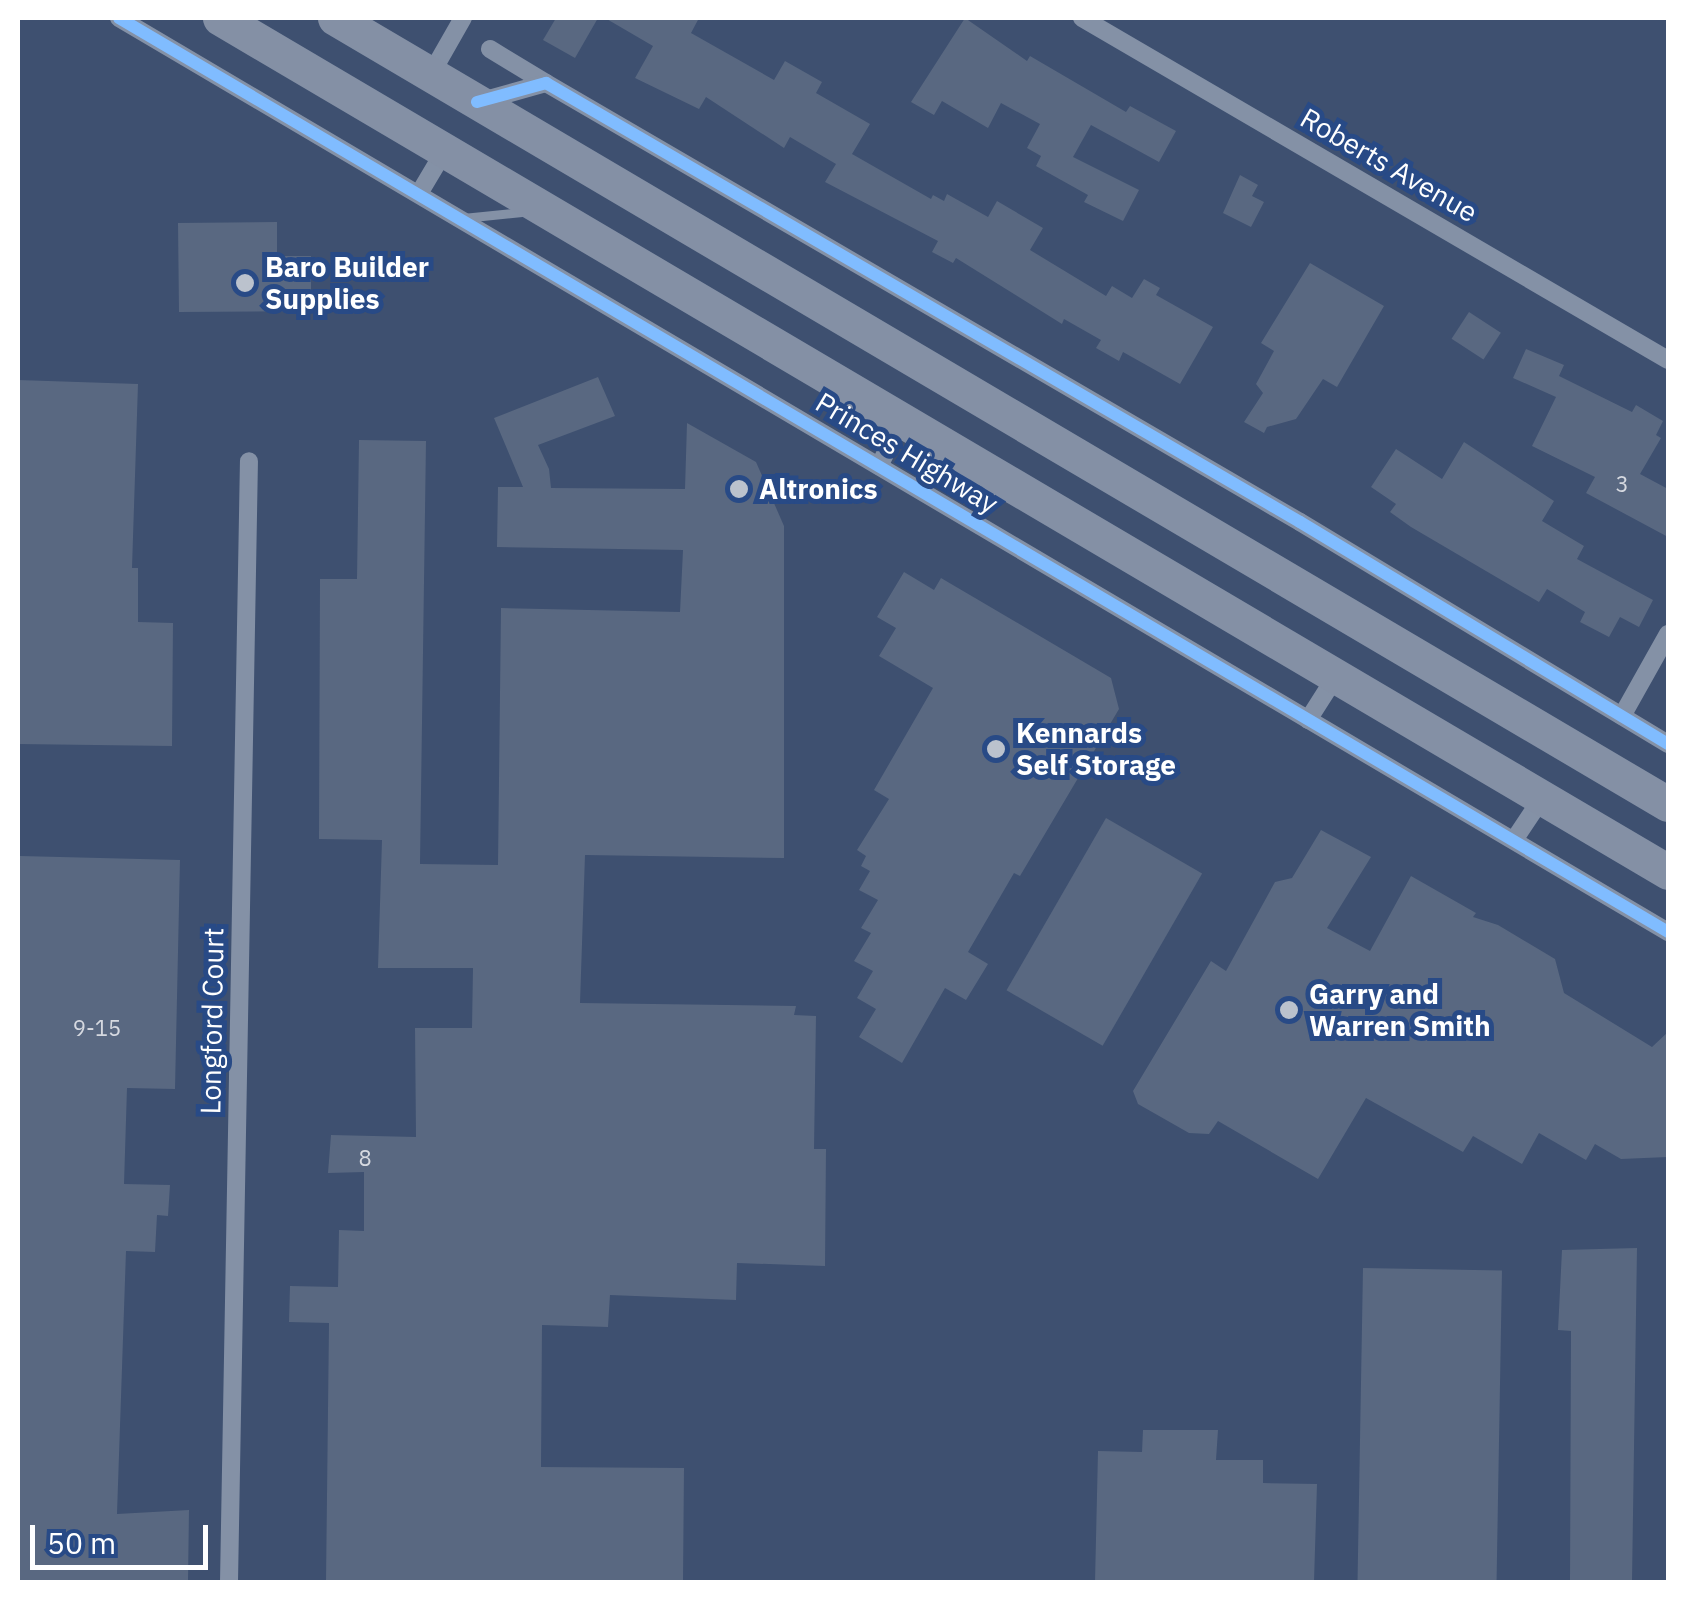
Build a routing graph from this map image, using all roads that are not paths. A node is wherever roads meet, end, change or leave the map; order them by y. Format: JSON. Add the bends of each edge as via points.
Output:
{"nodes":[{"id":1,"x":119,"y":18,"type":"edge"},
{"id":2,"x":220,"y":18,"type":"edge"},
{"id":3,"x":334,"y":18,"type":"edge"},
{"id":4,"x":463,"y":18,"type":"edge"},
{"id":5,"x":1082,"y":18,"type":"edge"},
{"id":6,"x":368,"y":28,"type":"edge"},
{"id":7,"x":490,"y":49,"type":"dead end"},
{"id":8,"x":431,"y":74,"type":"junction"},
{"id":9,"x":546,"y":83,"type":"junction"},
{"id":10,"x":474,"y":101,"type":"junction"},
{"id":11,"x":445,"y":150,"type":"junction"},
{"id":12,"x":420,"y":192,"type":"junction"},
{"id":13,"x":559,"y":216,"type":"junction"},
{"id":14,"x":463,"y":218,"type":"junction"},
{"id":15,"x":1668,"y":360,"type":"edge"},
{"id":16,"x":903,"y":419,"type":"junction"},
{"id":17,"x":249,"y":461,"type":"dead end"},
{"id":18,"x":880,"y":466,"type":"junction"},
{"id":19,"x":1668,"y":634,"type":"edge"},
{"id":20,"x":1336,"y":676,"type":"junction"},
{"id":21,"x":1622,"y":716,"type":"junction"},
{"id":22,"x":1308,"y":720,"type":"junction"},
{"id":23,"x":1668,"y":744,"type":"edge"},
{"id":24,"x":1542,"y":798,"type":"junction"},
{"id":25,"x":1668,"y":804,"type":"edge"},
{"id":26,"x":1514,"y":840,"type":"junction"},
{"id":27,"x":1668,"y":872,"type":"edge"},
{"id":28,"x":1668,"y":932,"type":"edge"},
{"id":29,"x":229,"y":1582,"type":"edge"}],
"edges":[{"from":1,"to":12,"type":"street","name":"Princes Highway"},
{"from":2,"to":11,"type":"highway","name":"Princes Highway"},
{"from":3,"to":6,"type":"highway"},
{"from":4,"to":8,"type":"street"},
{"from":5,"to":15,"type":"street","name":"Roberts Avenue"},
{"from":6,"to":8,"type":"highway"},
{"from":7,"to":9,"type":"street"},
{"from":8,"to":10,"type":"highway"},
{"from":9,"to":10,"type":"street"},
{"from":9,"to":21,"type":"street"},
{"from":10,"to":11,"type":"highway"},
{"from":10,"to":25,"type":"highway"},
{"from":11,"to":12,"type":"street"},
{"from":11,"to":13,"type":"highway","name":"Princes Highway"},
{"from":12,"to":14,"type":"street","name":"Princes Highway"},
{"from":13,"to":14,"type":"lane","via":[[507,211]]},
{"from":13,"to":16,"type":"highway","name":"Princes Highway"},
{"from":14,"to":18,"type":"street","name":"Princes Highway"},
{"from":16,"to":18,"type":"street","name":"Princes Highway"},
{"from":16,"to":20,"type":"highway","name":"Princes Highway"},
{"from":17,"to":29,"type":"street","name":"Longford Court"},
{"from":18,"to":22,"type":"street","name":"Princes Highway"},
{"from":19,"to":21,"type":"street"},
{"from":20,"to":22,"type":"street"},
{"from":20,"to":24,"type":"highway","name":"Princes Highway"},
{"from":21,"to":23,"type":"street"},
{"from":22,"to":26,"type":"street","name":"Princes Highway"},
{"from":24,"to":26,"type":"street"},
{"from":24,"to":27,"type":"highway","name":"Princes Highway"},
{"from":26,"to":28,"type":"street","name":"Princes Highway"}]}
